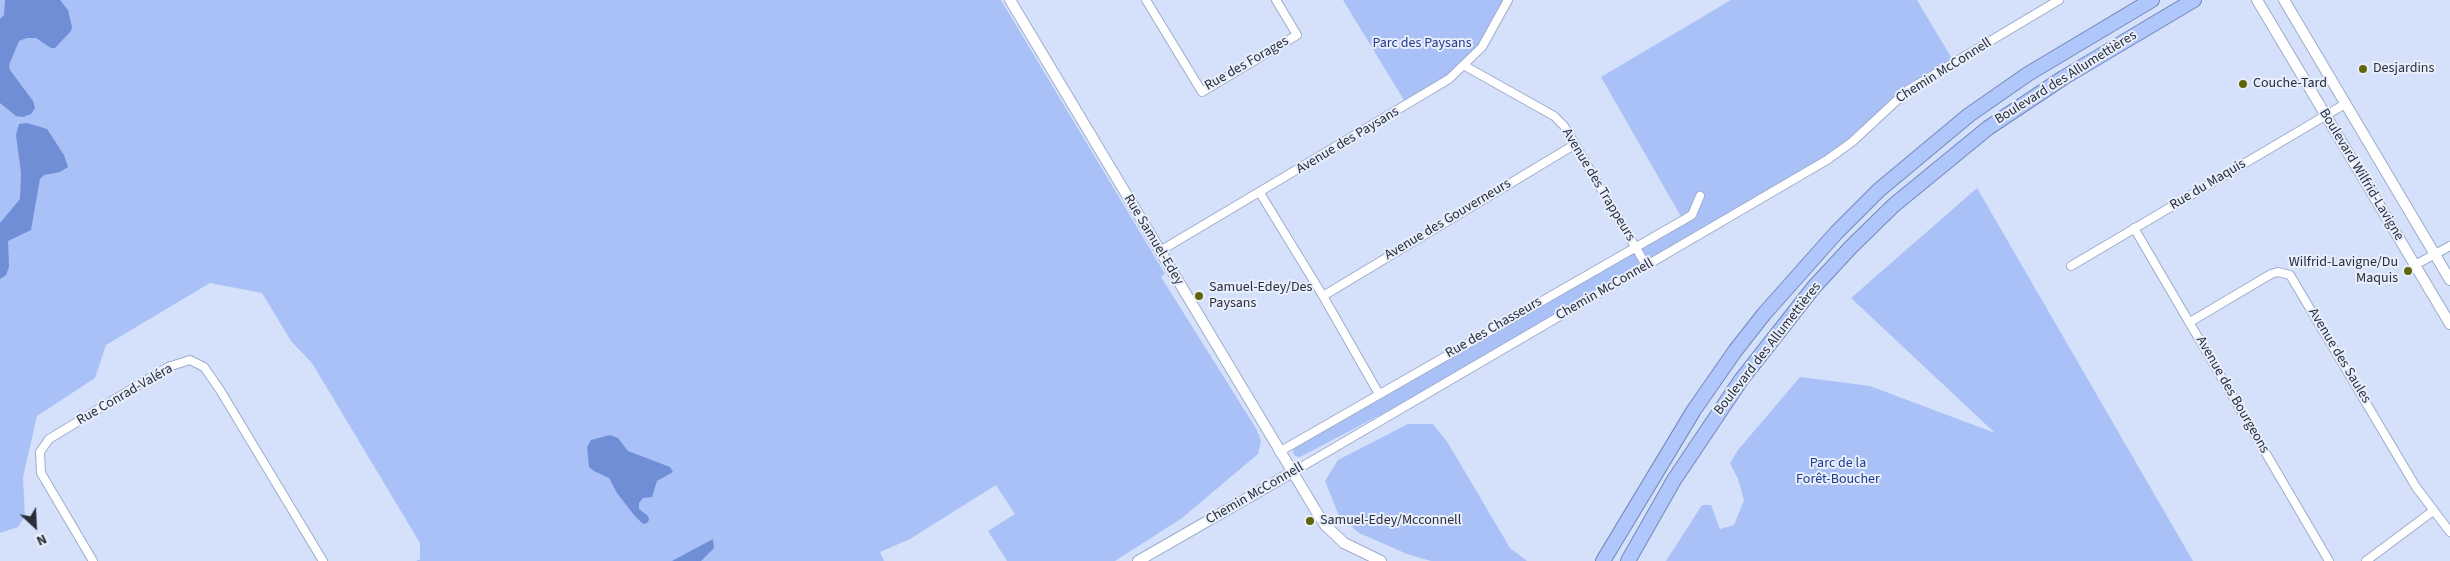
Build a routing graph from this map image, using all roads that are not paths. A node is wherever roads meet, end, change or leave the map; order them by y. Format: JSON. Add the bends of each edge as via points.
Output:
{"nodes":[{"id":1,"x":1010,"y":0,"type":"edge"},
{"id":2,"x":1146,"y":0,"type":"edge"},
{"id":3,"x":1276,"y":0,"type":"edge"},
{"id":4,"x":1508,"y":0,"type":"edge"},
{"id":5,"x":2059,"y":0,"type":"edge"},
{"id":6,"x":2152,"y":0,"type":"edge"},
{"id":7,"x":2194,"y":0,"type":"edge"},
{"id":8,"x":2257,"y":0,"type":"edge"},
{"id":9,"x":2284,"y":0,"type":"edge"},
{"id":10,"x":1465,"y":66,"type":"junction"},
{"id":11,"x":2345,"y":104,"type":"junction"},
{"id":12,"x":2326,"y":114,"type":"junction"},
{"id":13,"x":1574,"y":145,"type":"junction"},
{"id":14,"x":1260,"y":193,"type":"junction"},
{"id":15,"x":1700,"y":196,"type":"dead end"},
{"id":16,"x":2134,"y":228,"type":"junction"},
{"id":17,"x":1635,"y":246,"type":"junction"},
{"id":18,"x":2450,"y":246,"type":"edge"},
{"id":19,"x":1160,"y":251,"type":"junction"},
{"id":20,"x":2435,"y":255,"type":"junction"},
{"id":21,"x":1646,"y":265,"type":"junction"},
{"id":22,"x":2415,"y":265,"type":"junction"},
{"id":23,"x":2071,"y":266,"type":"dead end"},
{"id":24,"x":2450,"y":280,"type":"edge"},
{"id":25,"x":1323,"y":296,"type":"junction"},
{"id":26,"x":2190,"y":322,"type":"junction"},
{"id":27,"x":2450,"y":324,"type":"edge"},
{"id":28,"x":1379,"y":394,"type":"junction"},
{"id":29,"x":1279,"y":452,"type":"junction"},
{"id":30,"x":1291,"y":472,"type":"junction"},
{"id":31,"x":2433,"y":511,"type":"junction"},
{"id":32,"x":2450,"y":532,"type":"edge"},
{"id":33,"x":1155,"y":556,"type":"edge"},
{"id":34,"x":93,"y":561,"type":"edge"},
{"id":35,"x":323,"y":561,"type":"edge"},
{"id":36,"x":1138,"y":561,"type":"edge"},
{"id":37,"x":1381,"y":561,"type":"edge"},
{"id":38,"x":1603,"y":561,"type":"edge"},
{"id":39,"x":1628,"y":561,"type":"edge"},
{"id":40,"x":2330,"y":561,"type":"edge"},
{"id":41,"x":2366,"y":561,"type":"edge"}],
"edges":[{"from":1,"to":19,"type":"street","name":"Rue Samuel-Edey"},
{"from":2,"to":3,"type":"street","name":"Rue des Forages","via":[[1202,92],[1297,35]]},
{"from":4,"to":10,"type":"street","name":"Avenue des Paysans","via":[[1482,47]]},
{"from":5,"to":21,"type":"street","name":"Chemin McConnell","via":[[1908,90],[1852,142],[1827,160]]},
{"from":6,"to":38,"type":"highway","name":"Boulevard des Allumettières","via":[[2028,74],[1968,115],[1879,190],[1836,233],[1735,351],[1694,410]]},
{"from":7,"to":39,"type":"highway","name":"Boulevard des Allumettières","via":[[2063,78],[1988,128],[1900,200],[1857,241],[1814,287],[1741,380],[1674,480]]},
{"from":8,"to":12,"type":"street","name":"Boulevard Wilfrid-Lavigne"},
{"from":9,"to":11,"type":"street","name":"Boulevard Wilfrid-Lavigne"},
{"from":10,"to":13,"type":"street","name":"Avenue des Trappeurs","via":[[1554,116],[1564,126]]},
{"from":10,"to":14,"type":"street","name":"Avenue des Paysans","via":[[1408,105]]},
{"from":11,"to":12,"type":"street","name":"Rue du Maquis"},
{"from":11,"to":20,"type":"street","name":"Boulevard Wilfrid-Lavigne"},
{"from":12,"to":16,"type":"street","name":"Rue du Maquis"},
{"from":12,"to":22,"type":"street","name":"Boulevard Wilfrid-Lavigne"},
{"from":13,"to":17,"type":"street","name":"Avenue des Trappeurs"},
{"from":13,"to":25,"type":"street","name":"Avenue des Gouverneurs"},
{"from":14,"to":19,"type":"street","name":"Avenue des Paysans"},
{"from":14,"to":25,"type":"street"},
{"from":15,"to":17,"type":"street","name":"Rue des Chasseurs","via":[[1692,215]]},
{"from":16,"to":23,"type":"street","name":"Rue du Maquis"},
{"from":16,"to":26,"type":"street","name":"Avenue des Bourgeons"},
{"from":17,"to":21,"type":"street","name":"Avenue des Trappeurs"},
{"from":17,"to":28,"type":"street","name":"Rue des Chasseurs"},
{"from":18,"to":20,"type":"street"},
{"from":19,"to":29,"type":"street","name":"Rue Samuel-Edey"},
{"from":20,"to":22,"type":"street"},
{"from":20,"to":24,"type":"street","name":"Boulevard Wilfrid-Lavigne"},
{"from":21,"to":30,"type":"street","name":"Chemin McConnell"},
{"from":22,"to":27,"type":"street","name":"Boulevard Wilfrid-Lavigne"},
{"from":25,"to":28,"type":"street"},
{"from":26,"to":31,"type":"street","name":"Avenue des Saules","via":[[2271,274],[2290,275]]},
{"from":26,"to":40,"type":"street","name":"Avenue des Bourgeons"},
{"from":28,"to":29,"type":"street","name":"Rue des Chasseurs"},
{"from":29,"to":30,"type":"street","name":"Rue Samuel-Edey"},
{"from":30,"to":33,"type":"street","name":"Chemin McConnell"},
{"from":30,"to":37,"type":"street","name":"Rue Samuel-Edey","via":[[1334,534],[1355,550]]},
{"from":31,"to":32,"type":"street","name":"Avenue des Saules"},
{"from":31,"to":41,"type":"street"},
{"from":33,"to":36,"type":"street","name":"Chemin McConnell"},
{"from":34,"to":35,"type":"street","name":"Rue Conrad-Valéra","via":[[41,473],[40,452],[49,439],[168,367],[190,360],[204,367],[220,390]]}]}
